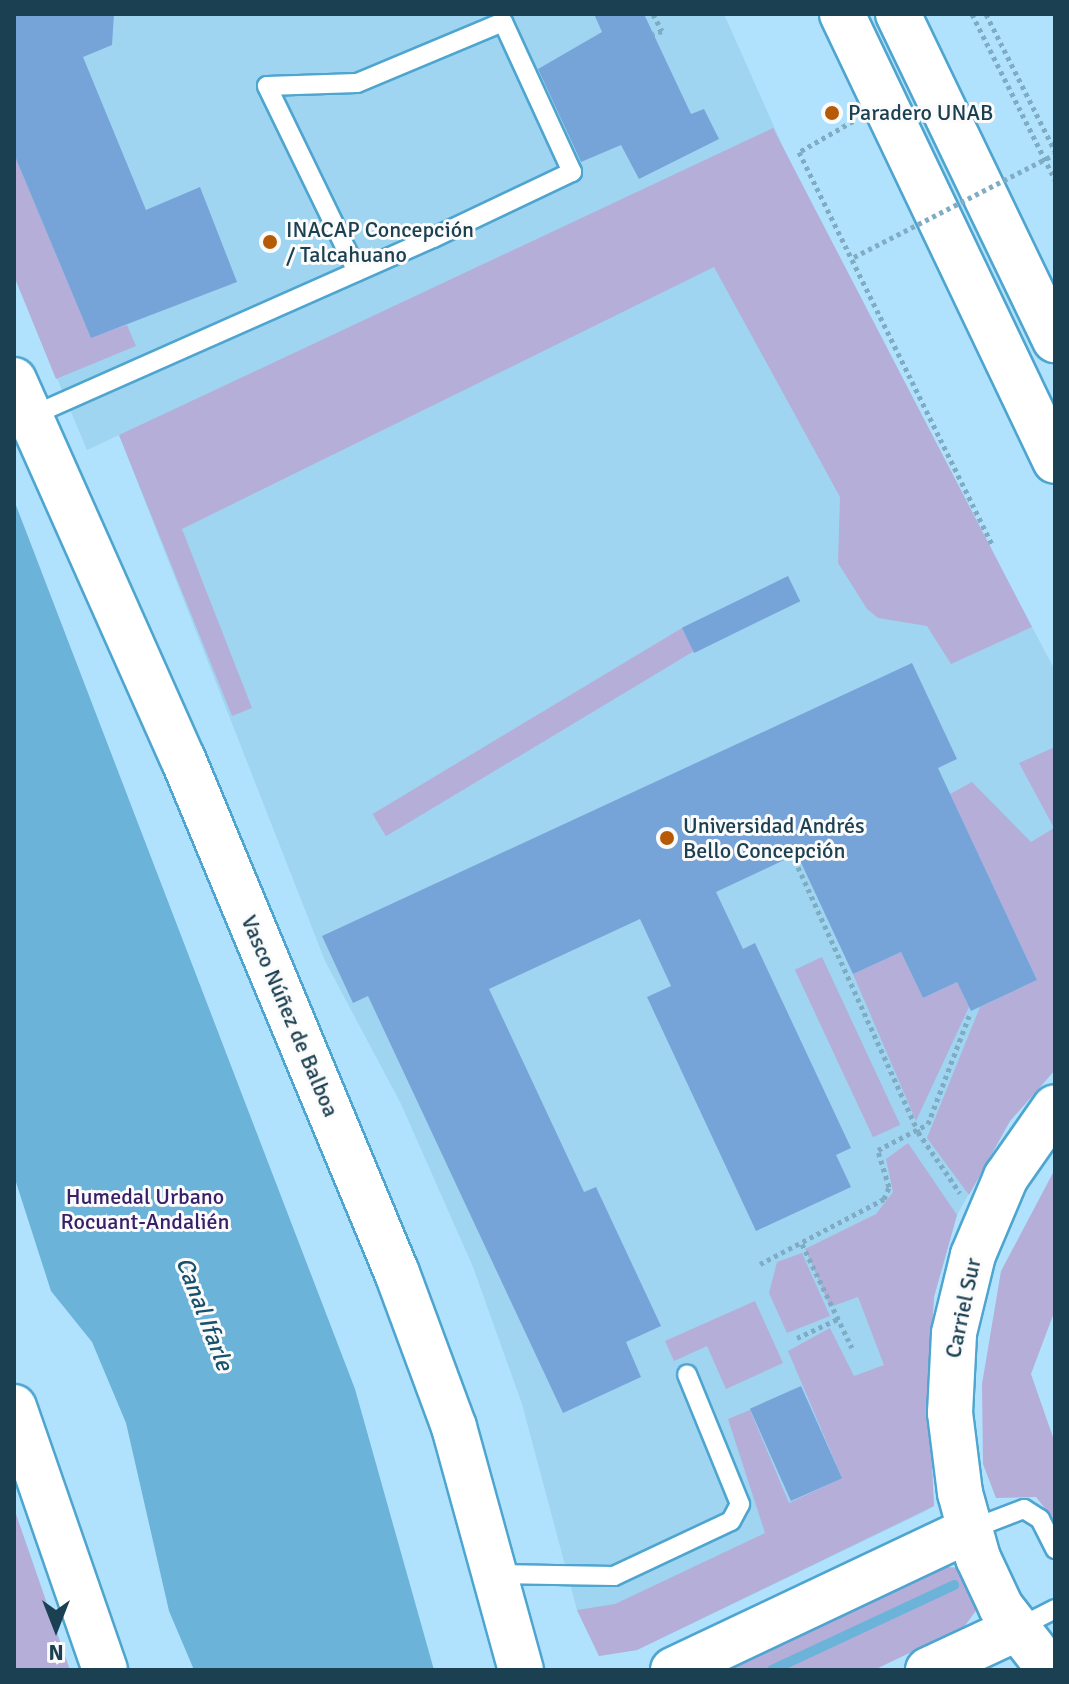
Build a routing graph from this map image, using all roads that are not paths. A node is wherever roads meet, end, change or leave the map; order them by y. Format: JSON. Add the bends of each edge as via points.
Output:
{"nodes":[{"id":1,"x":842,"y":14,"type":"edge"},
{"id":2,"x":898,"y":14,"type":"edge"},
{"id":3,"x":973,"y":169,"type":"junction"},
{"id":4,"x":357,"y":271,"type":"junction"},
{"id":5,"x":1055,"y":277,"type":"edge"},
{"id":6,"x":1055,"y":340,"type":"edge"},
{"id":7,"x":22,"y":398,"type":"edge"},
{"id":8,"x":1055,"y":461,"type":"edge"},
{"id":9,"x":1055,"y":1107,"type":"edge"},
{"id":10,"x":687,"y":1374,"type":"dead end"},
{"id":11,"x":14,"y":1407,"type":"edge"},
{"id":12,"x":969,"y":1530,"type":"junction"},
{"id":13,"x":1055,"y":1549,"type":"edge"},
{"id":14,"x":496,"y":1574,"type":"junction"},
{"id":15,"x":1055,"y":1609,"type":"edge"},
{"id":16,"x":1016,"y":1629,"type":"junction"},
{"id":17,"x":105,"y":1670,"type":"edge"},
{"id":18,"x":521,"y":1670,"type":"edge"},
{"id":19,"x":673,"y":1670,"type":"edge"},
{"id":20,"x":928,"y":1670,"type":"edge"},
{"id":21,"x":1050,"y":1670,"type":"edge"}],
"edges":[{"from":1,"to":8,"type":"street"},
{"from":2,"to":3,"type":"street"},
{"from":3,"to":5,"type":"street"},
{"from":3,"to":6,"type":"street"},
{"from":4,"to":4,"type":"lane","via":[[572,172],[503,22],[357,83],[267,86]]},
{"from":4,"to":7,"type":"lane"},
{"from":7,"to":14,"type":"street","name":"Vasco Núñez de Balboa","via":[[183,759],[397,1273]]},
{"from":9,"to":12,"type":"street","name":"Carriel Sur","via":[[987,1218],[962,1294],[950,1373],[953,1453]]},
{"from":10,"to":14,"type":"lane","via":[[740,1504],[731,1521],[614,1576]]},
{"from":11,"to":17,"type":"street"},
{"from":12,"to":13,"type":"lane","via":[[1024,1509],[1040,1519]]},
{"from":12,"to":16,"type":"street","name":"Carriel Sur"},
{"from":12,"to":19,"type":"street"},
{"from":14,"to":18,"type":"street","name":"Vasco Núñez de Balboa"},
{"from":15,"to":16,"type":"lane"},
{"from":16,"to":20,"type":"street"},
{"from":16,"to":21,"type":"street","name":"Carriel Sur"}]}
